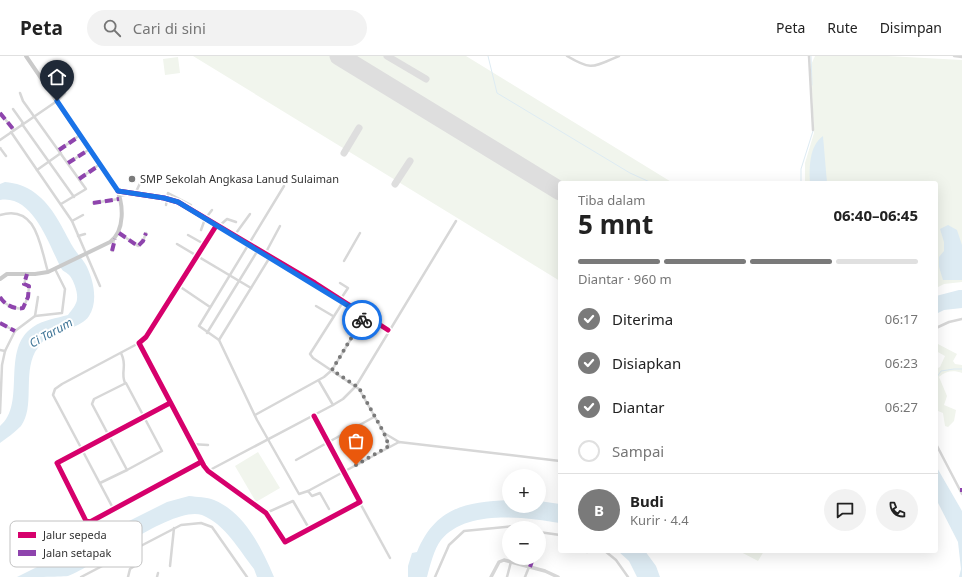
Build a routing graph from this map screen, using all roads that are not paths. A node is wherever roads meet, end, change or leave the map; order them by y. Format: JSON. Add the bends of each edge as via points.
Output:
{"nodes":[{"id":1,"x":26,"y":56,"type":"edge"},
{"id":2,"x":567,"y":56,"type":"edge"},
{"id":3,"x":619,"y":56,"type":"edge"},
{"id":4,"x":809,"y":56,"type":"edge"},
{"id":5,"x":954,"y":56,"type":"edge"},
{"id":6,"x":962,"y":57,"type":"edge"},
{"id":7,"x":20,"y":93,"type":"dead end"},
{"id":8,"x":65,"y":93,"type":"dead end"},
{"id":9,"x":59,"y":100,"type":"junction"},
{"id":10,"x":13,"y":109,"type":"dead end"},
{"id":11,"x":0,"y":113,"type":"edge"},
{"id":12,"x":34,"y":116,"type":"junction"},
{"id":13,"x":23,"y":124,"type":"junction"},
{"id":14,"x":14,"y":130,"type":"junction"},
{"id":15,"x":813,"y":130,"type":"dead end"},
{"id":16,"x":11,"y":132,"type":"junction"},
{"id":17,"x":81,"y":135,"type":"junction"},
{"id":18,"x":0,"y":140,"type":"edge"},
{"id":19,"x":0,"y":148,"type":"edge"},
{"id":20,"x":90,"y":148,"type":"junction"},
{"id":21,"x":59,"y":150,"type":"junction"},
{"id":22,"x":61,"y":153,"type":"junction"},
{"id":23,"x":6,"y":156,"type":"dead end"},
{"id":24,"x":49,"y":162,"type":"junction"},
{"id":25,"x":68,"y":164,"type":"junction"},
{"id":26,"x":100,"y":164,"type":"junction"},
{"id":27,"x":37,"y":170,"type":"junction"},
{"id":28,"x":79,"y":179,"type":"junction"},
{"id":29,"x":142,"y":179,"type":"dead end"},
{"id":30,"x":284,"y":186,"type":"dead end"},
{"id":31,"x":135,"y":194,"type":"junction"},
{"id":32,"x":119,"y":195,"type":"junction"},
{"id":33,"x":74,"y":197,"type":"junction"},
{"id":34,"x":166,"y":198,"type":"junction"},
{"id":35,"x":93,"y":203,"type":"dead end"},
{"id":36,"x":61,"y":204,"type":"junction"},
{"id":37,"x":166,"y":205,"type":"dead end"},
{"id":38,"x":191,"y":205,"type":"dead end"},
{"id":39,"x":212,"y":210,"type":"dead end"},
{"id":40,"x":250,"y":214,"type":"dead end"},
{"id":41,"x":0,"y":215,"type":"edge"},
{"id":42,"x":83,"y":215,"type":"dead end"},
{"id":43,"x":205,"y":219,"type":"junction"},
{"id":44,"x":72,"y":221,"type":"junction"},
{"id":45,"x":456,"y":221,"type":"dead end"},
{"id":46,"x":236,"y":222,"type":"dead end"},
{"id":47,"x":280,"y":226,"type":"dead end"},
{"id":48,"x":217,"y":227,"type":"junction"},
{"id":49,"x":201,"y":230,"type":"dead end"},
{"id":50,"x":119,"y":233,"type":"junction"},
{"id":51,"x":146,"y":233,"type":"dead end"},
{"id":52,"x":360,"y":233,"type":"dead end"},
{"id":53,"x":85,"y":234,"type":"dead end"},
{"id":54,"x":188,"y":235,"type":"dead end"},
{"id":55,"x":78,"y":236,"type":"junction"},
{"id":56,"x":234,"y":236,"type":"junction"},
{"id":57,"x":115,"y":238,"type":"junction"},
{"id":58,"x":178,"y":244,"type":"dead end"},
{"id":59,"x":204,"y":244,"type":"junction"},
{"id":60,"x":247,"y":244,"type":"junction"},
{"id":61,"x":258,"y":250,"type":"junction"},
{"id":62,"x":112,"y":251,"type":"dead end"},
{"id":63,"x":85,"y":254,"type":"junction"},
{"id":64,"x":265,"y":254,"type":"junction"},
{"id":65,"x":196,"y":256,"type":"junction"},
{"id":66,"x":270,"y":257,"type":"junction"},
{"id":67,"x":344,"y":262,"type":"dead end"},
{"id":68,"x":55,"y":268,"type":"junction"},
{"id":69,"x":48,"y":272,"type":"junction"},
{"id":70,"x":27,"y":274,"type":"junction"},
{"id":71,"x":229,"y":274,"type":"junction"},
{"id":72,"x":0,"y":278,"type":"edge"},
{"id":73,"x":240,"y":281,"type":"junction"},
{"id":74,"x":340,"y":283,"type":"dead end"},
{"id":75,"x":100,"y":286,"type":"dead end"},
{"id":76,"x":179,"y":286,"type":"junction"},
{"id":77,"x":251,"y":288,"type":"junction"},
{"id":78,"x":0,"y":297,"type":"edge"},
{"id":79,"x":38,"y":297,"type":"dead end"},
{"id":80,"x":341,"y":301,"type":"junction"},
{"id":81,"x":316,"y":306,"type":"dead end"},
{"id":82,"x":210,"y":307,"type":"junction"},
{"id":83,"x":35,"y":316,"type":"junction"},
{"id":84,"x":334,"y":316,"type":"junction"},
{"id":85,"x":365,"y":316,"type":"junction"},
{"id":86,"x":962,"y":319,"type":"edge"},
{"id":87,"x":0,"y":323,"type":"edge"},
{"id":88,"x":938,"y":327,"type":"edge"},
{"id":89,"x":388,"y":330,"type":"junction"},
{"id":90,"x":15,"y":331,"type":"junction"},
{"id":91,"x":207,"y":333,"type":"junction"},
{"id":92,"x":219,"y":340,"type":"junction"},
{"id":93,"x":140,"y":343,"type":"junction"},
{"id":94,"x":0,"y":350,"type":"edge"},
{"id":95,"x":5,"y":351,"type":"junction"},
{"id":96,"x":121,"y":353,"type":"junction"},
{"id":97,"x":332,"y":370,"type":"junction"},
{"id":98,"x":0,"y":372,"type":"edge"},
{"id":99,"x":319,"y":381,"type":"junction"},
{"id":100,"x":125,"y":383,"type":"junction"},
{"id":101,"x":356,"y":386,"type":"junction"},
{"id":102,"x":170,"y":403,"type":"junction"},
{"id":103,"x":333,"y":405,"type":"junction"},
{"id":104,"x":0,"y":413,"type":"edge"},
{"id":105,"x":255,"y":416,"type":"junction"},
{"id":106,"x":314,"y":416,"type":"junction"},
{"id":107,"x":145,"y":417,"type":"junction"},
{"id":108,"x":374,"y":417,"type":"junction"},
{"id":109,"x":384,"y":433,"type":"junction"},
{"id":110,"x":109,"y":436,"type":"junction"},
{"id":111,"x":269,"y":439,"type":"junction"},
{"id":112,"x":399,"y":442,"type":"junction"},
{"id":113,"x":329,"y":443,"type":"junction"},
{"id":114,"x":191,"y":444,"type":"junction"},
{"id":115,"x":208,"y":445,"type":"dead end"},
{"id":116,"x":389,"y":446,"type":"junction"},
{"id":117,"x":938,"y":448,"type":"edge"},
{"id":118,"x":82,"y":449,"type":"junction"},
{"id":119,"x":296,"y":460,"type":"dead end"},
{"id":120,"x":558,"y":461,"type":"edge"},
{"id":121,"x":201,"y":462,"type":"junction"},
{"id":122,"x":127,"y":470,"type":"junction"},
{"id":123,"x":208,"y":471,"type":"junction"},
{"id":124,"x":344,"y":471,"type":"junction"},
{"id":125,"x":100,"y":483,"type":"junction"},
{"id":126,"x":961,"y":490,"type":"edge"},
{"id":127,"x":308,"y":491,"type":"junction"},
{"id":128,"x":962,"y":494,"type":"edge"},
{"id":129,"x":360,"y":503,"type":"junction"},
{"id":130,"x":329,"y":509,"type":"dead end"},
{"id":131,"x":114,"y":510,"type":"junction"},
{"id":132,"x":266,"y":513,"type":"junction"},
{"id":133,"x":86,"y":521,"type":"edge"},
{"id":134,"x":92,"y":521,"type":"edge"},
{"id":135,"x":174,"y":528,"type":"junction"},
{"id":136,"x":502,"y":528,"type":"edge"},
{"id":137,"x":310,"y":530,"type":"junction"},
{"id":138,"x":546,"y":533,"type":"edge"},
{"id":139,"x":558,"y":535,"type":"edge"},
{"id":140,"x":142,"y":545,"type":"edge"},
{"id":141,"x":607,"y":553,"type":"edge"},
{"id":142,"x":390,"y":558,"type":"dead end"},
{"id":143,"x":502,"y":560,"type":"edge"},
{"id":144,"x":510,"y":565,"type":"edge"},
{"id":145,"x":525,"y":565,"type":"edge"},
{"id":146,"x":170,"y":566,"type":"dead end"},
{"id":147,"x":101,"y":567,"type":"edge"},
{"id":148,"x":134,"y":567,"type":"edge"},
{"id":149,"x":530,"y":567,"type":"junction"},
{"id":150,"x":158,"y":573,"type":"dead end"},
{"id":151,"x":80,"y":577,"type":"edge"},
{"id":152,"x":128,"y":577,"type":"edge"},
{"id":153,"x":157,"y":577,"type":"edge"},
{"id":154,"x":247,"y":577,"type":"edge"},
{"id":155,"x":435,"y":577,"type":"edge"},
{"id":156,"x":491,"y":577,"type":"edge"},
{"id":157,"x":507,"y":577,"type":"edge"},
{"id":158,"x":525,"y":577,"type":"edge"},
{"id":159,"x":558,"y":577,"type":"edge"},
{"id":160,"x":628,"y":577,"type":"edge"}],
"edges":[{"from":1,"to":9,"type":"main road"},
{"from":2,"to":3,"type":"street","via":[[587,66],[597,65]]},
{"from":4,"to":15,"type":"street"},
{"from":5,"to":6,"type":"street"},
{"from":7,"to":12,"type":"street"},
{"from":8,"to":9,"type":"street"},
{"from":9,"to":12,"type":"street"},
{"from":9,"to":17,"type":"main road"},
{"from":10,"to":13,"type":"street"},
{"from":11,"to":14,"type":"street"},
{"from":12,"to":13,"type":"street"},
{"from":12,"to":21,"type":"street"},
{"from":13,"to":14,"type":"street"},
{"from":13,"to":24,"type":"street"},
{"from":14,"to":16,"type":"street"},
{"from":16,"to":18,"type":"street"},
{"from":16,"to":27,"type":"street"},
{"from":17,"to":20,"type":"main road"},
{"from":17,"to":21,"type":"street"},
{"from":19,"to":23,"type":"street"},
{"from":20,"to":25,"type":"street"},
{"from":20,"to":26,"type":"main road"},
{"from":21,"to":22,"type":"street"},
{"from":22,"to":24,"type":"street"},
{"from":22,"to":25,"type":"street"},
{"from":24,"to":27,"type":"street"},
{"from":24,"to":33,"type":"street"},
{"from":25,"to":28,"type":"street"},
{"from":26,"to":28,"type":"street"},
{"from":26,"to":32,"type":"main road"},
{"from":27,"to":36,"type":"street"},
{"from":28,"to":33,"type":"street","via":[[86,190]]},
{"from":29,"to":31,"type":"street"},
{"from":30,"to":60,"type":"street"},
{"from":31,"to":32,"type":"street"},
{"from":31,"to":34,"type":"street"},
{"from":32,"to":35,"type":"street"},
{"from":32,"to":50,"type":"main road"},
{"from":33,"to":36,"type":"street"},
{"from":34,"to":37,"type":"street"},
{"from":34,"to":38,"type":"street","via":[[168,193]]},
{"from":34,"to":43,"type":"street","via":[[178,202]]},
{"from":36,"to":44,"type":"street"},
{"from":39,"to":43,"type":"street"},
{"from":40,"to":56,"type":"street"},
{"from":41,"to":69,"type":"street","via":[[16,213],[26,217],[35,231]]},
{"from":42,"to":44,"type":"street"},
{"from":43,"to":48,"type":"street"},
{"from":43,"to":49,"type":"street"},
{"from":44,"to":55,"type":"street"},
{"from":45,"to":89,"type":"street"},
{"from":46,"to":48,"type":"street","via":[[227,219]]},
{"from":47,"to":64,"type":"street"},
{"from":48,"to":56,"type":"street"},
{"from":48,"to":59,"type":"street"},
{"from":50,"to":51,"type":"street","via":[[137,246],[143,241]]},
{"from":50,"to":57,"type":"main road"},
{"from":52,"to":67,"type":"street"},
{"from":53,"to":55,"type":"street"},
{"from":54,"to":59,"type":"street"},
{"from":55,"to":63,"type":"street"},
{"from":56,"to":60,"type":"street"},
{"from":57,"to":62,"type":"street"},
{"from":57,"to":63,"type":"main road"},
{"from":58,"to":65,"type":"street"},
{"from":59,"to":65,"type":"street"},
{"from":60,"to":61,"type":"street"},
{"from":60,"to":71,"type":"street"},
{"from":61,"to":64,"type":"street"},
{"from":61,"to":73,"type":"street"},
{"from":63,"to":68,"type":"main road"},
{"from":63,"to":75,"type":"street"},
{"from":64,"to":66,"type":"street"},
{"from":65,"to":71,"type":"street"},
{"from":65,"to":76,"type":"street"},
{"from":66,"to":77,"type":"street"},
{"from":66,"to":80,"type":"street"},
{"from":68,"to":69,"type":"main road"},
{"from":68,"to":83,"type":"street","via":[[65,289],[62,313]]},
{"from":69,"to":70,"type":"main road"},
{"from":70,"to":72,"type":"main road","via":[[7,274]]},
{"from":70,"to":78,"type":"street","via":[[24,284],[29,286],[29,292],[23,308],[8,305]]},
{"from":71,"to":73,"type":"street"},
{"from":71,"to":82,"type":"street"},
{"from":73,"to":77,"type":"street"},
{"from":73,"to":91,"type":"street"},
{"from":74,"to":80,"type":"street","via":[[348,288]]},
{"from":76,"to":82,"type":"street"},
{"from":76,"to":93,"type":"street"},
{"from":77,"to":92,"type":"street"},
{"from":79,"to":83,"type":"street"},
{"from":80,"to":84,"type":"street"},
{"from":80,"to":85,"type":"street"},
{"from":81,"to":84,"type":"street"},
{"from":82,"to":91,"type":"street","via":[[199,325]]},
{"from":83,"to":90,"type":"street"},
{"from":84,"to":97,"type":"street","via":[[310,354]]},
{"from":85,"to":89,"type":"street"},
{"from":85,"to":97,"type":"street"},
{"from":86,"to":88,"type":"street"},
{"from":87,"to":90,"type":"street"},
{"from":89,"to":101,"type":"street"},
{"from":90,"to":95,"type":"street"},
{"from":91,"to":92,"type":"street"},
{"from":92,"to":105,"type":"street"},
{"from":93,"to":96,"type":"street"},
{"from":93,"to":102,"type":"street"},
{"from":94,"to":95,"type":"street"},
{"from":95,"to":98,"type":"street"},
{"from":96,"to":100,"type":"street","via":[[125,362]]},
{"from":96,"to":118,"type":"street","via":[[62,384],[53,392],[55,401]]},
{"from":97,"to":99,"type":"street"},
{"from":97,"to":101,"type":"street"},
{"from":98,"to":104,"type":"street"},
{"from":99,"to":103,"type":"street"},
{"from":99,"to":105,"type":"street"},
{"from":100,"to":107,"type":"street"},
{"from":100,"to":110,"type":"street","via":[[92,401]]},
{"from":101,"to":103,"type":"street"},
{"from":101,"to":108,"type":"street"},
{"from":102,"to":107,"type":"street"},
{"from":102,"to":114,"type":"street"},
{"from":103,"to":106,"type":"street"},
{"from":105,"to":111,"type":"street"},
{"from":106,"to":111,"type":"street"},
{"from":106,"to":113,"type":"street"},
{"from":107,"to":110,"type":"street"},
{"from":107,"to":122,"type":"street","via":[[162,451]]},
{"from":108,"to":109,"type":"street"},
{"from":108,"to":113,"type":"street"},
{"from":109,"to":112,"type":"street"},
{"from":109,"to":116,"type":"street"},
{"from":110,"to":118,"type":"street"},
{"from":110,"to":122,"type":"street"},
{"from":111,"to":123,"type":"street"},
{"from":111,"to":127,"type":"street","via":[[299,494]]},
{"from":112,"to":116,"type":"street"},
{"from":112,"to":120,"type":"street"},
{"from":113,"to":119,"type":"street"},
{"from":113,"to":124,"type":"street"},
{"from":114,"to":115,"type":"street"},
{"from":114,"to":121,"type":"street"},
{"from":116,"to":124,"type":"street"},
{"from":117,"to":126,"type":"street"},
{"from":118,"to":125,"type":"street"},
{"from":118,"to":133,"type":"street","via":[[59,461],[57,465]]},
{"from":121,"to":123,"type":"street"},
{"from":121,"to":131,"type":"street"},
{"from":122,"to":125,"type":"street"},
{"from":123,"to":132,"type":"street"},
{"from":124,"to":127,"type":"street"},
{"from":124,"to":129,"type":"street"},
{"from":125,"to":131,"type":"street"},
{"from":126,"to":128,"type":"street"},
{"from":127,"to":130,"type":"street","via":[[312,496],[320,493]]},
{"from":129,"to":137,"type":"street"},
{"from":129,"to":142,"type":"street"},
{"from":131,"to":134,"type":"street"},
{"from":132,"to":137,"type":"street","via":[[285,542]]},
{"from":132,"to":137,"type":"street","via":[[291,500]]},
{"from":135,"to":140,"type":"street"},
{"from":135,"to":146,"type":"street"},
{"from":135,"to":154,"type":"street","via":[[189,522],[204,523],[212,527]]},
{"from":136,"to":155,"type":"street","via":[[467,529],[460,533],[449,545]]},
{"from":138,"to":139,"type":"street"},
{"from":141,"to":160,"type":"street"},
{"from":143,"to":156,"type":"street"},
{"from":144,"to":157,"type":"street"},
{"from":145,"to":149,"type":"street"},
{"from":147,"to":151,"type":"street"},
{"from":148,"to":152,"type":"street","via":[[130,569]]},
{"from":149,"to":158,"type":"street"},
{"from":149,"to":159,"type":"street"},
{"from":150,"to":153,"type":"street"}]}
